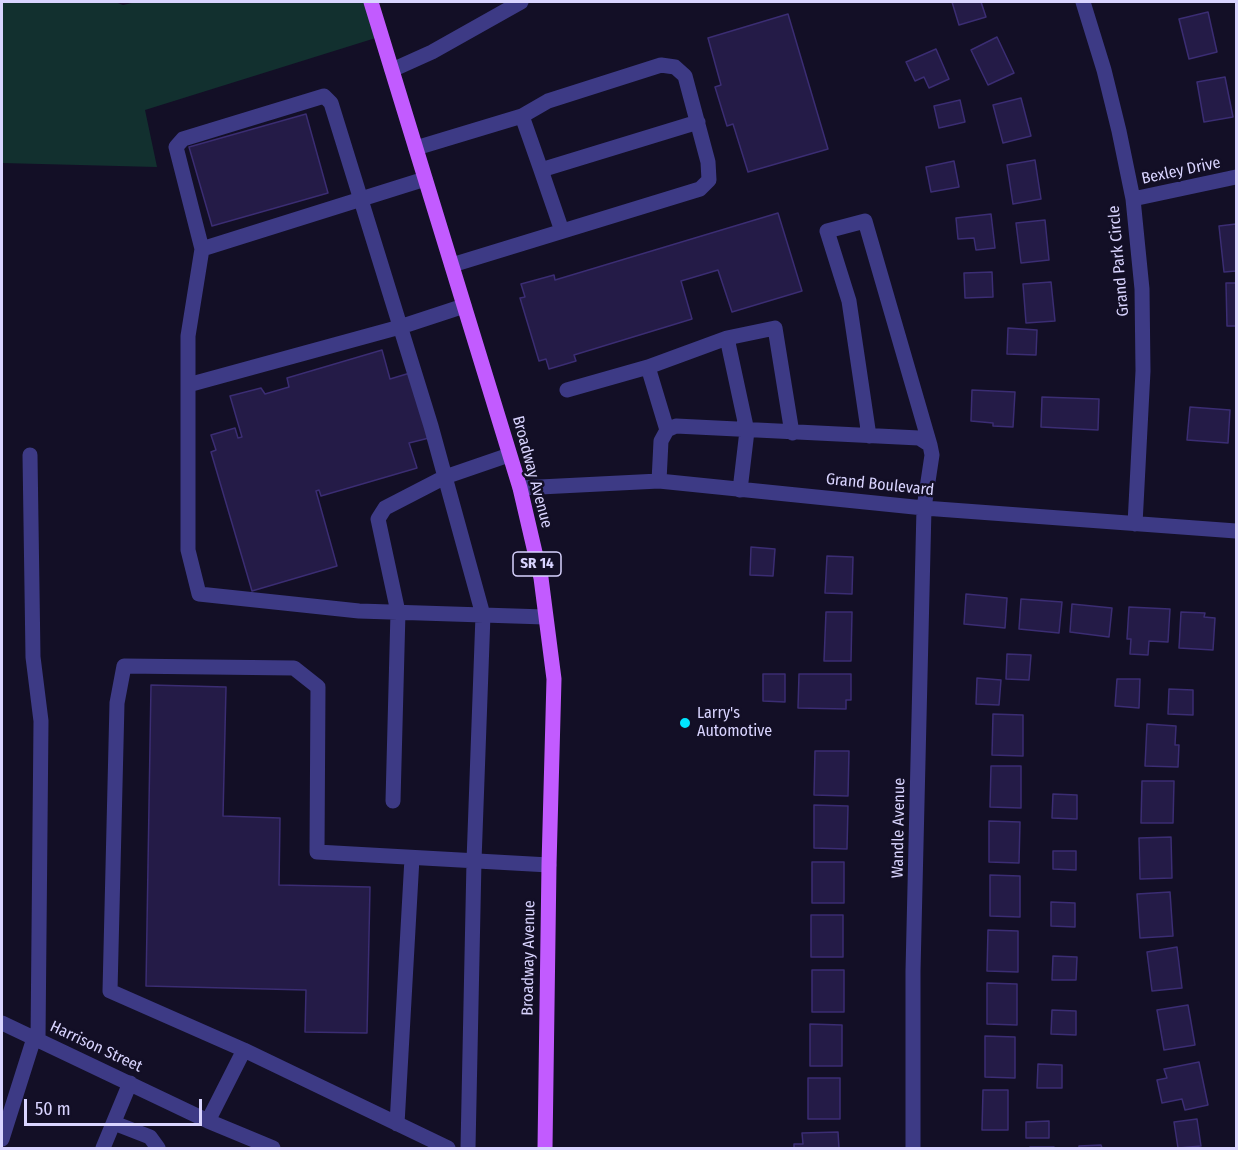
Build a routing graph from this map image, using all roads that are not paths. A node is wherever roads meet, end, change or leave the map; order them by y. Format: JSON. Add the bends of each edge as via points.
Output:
{"nodes":[{"id":1,"x":371,"y":2,"type":"edge"},
{"id":2,"x":521,"y":2,"type":"edge"},
{"id":3,"x":1083,"y":2,"type":"edge"},
{"id":4,"x":392,"y":70,"type":"junction"},
{"id":5,"x":522,"y":116,"type":"junction"},
{"id":6,"x":698,"y":122,"type":"junction"},
{"id":7,"x":416,"y":148,"type":"junction"},
{"id":8,"x":542,"y":170,"type":"junction"},
{"id":9,"x":1236,"y":177,"type":"edge"},
{"id":10,"x":425,"y":179,"type":"junction"},
{"id":11,"x":1132,"y":199,"type":"junction"},
{"id":12,"x":361,"y":200,"type":"junction"},
{"id":13,"x":562,"y":231,"type":"junction"},
{"id":14,"x":202,"y":249,"type":"junction"},
{"id":15,"x":452,"y":265,"type":"junction"},
{"id":16,"x":464,"y":306,"type":"junction"},
{"id":17,"x":400,"y":327,"type":"junction"},
{"id":18,"x":728,"y":338,"type":"junction"},
{"id":19,"x":648,"y":367,"type":"junction"},
{"id":20,"x":188,"y":385,"type":"junction"},
{"id":21,"x":567,"y":390,"type":"dead end"},
{"id":22,"x":667,"y":430,"type":"junction"},
{"id":23,"x":747,"y":430,"type":"junction"},
{"id":24,"x":792,"y":433,"type":"junction"},
{"id":25,"x":869,"y":436,"type":"junction"},
{"id":26,"x":930,"y":445,"type":"junction"},
{"id":27,"x":30,"y":454,"type":"dead end"},
{"id":28,"x":509,"y":454,"type":"junction"},
{"id":29,"x":445,"y":477,"type":"junction"},
{"id":30,"x":659,"y":482,"type":"junction"},
{"id":31,"x":520,"y":488,"type":"junction"},
{"id":32,"x":740,"y":490,"type":"junction"},
{"id":33,"x":924,"y":508,"type":"junction"},
{"id":34,"x":1135,"y":524,"type":"junction"},
{"id":35,"x":1236,"y":531,"type":"edge"},
{"id":36,"x":398,"y":612,"type":"junction"},
{"id":37,"x":483,"y":615,"type":"junction"},
{"id":38,"x":545,"y":617,"type":"junction"},
{"id":39,"x":393,"y":801,"type":"dead end"},
{"id":40,"x":412,"y":858,"type":"junction"},
{"id":41,"x":474,"y":861,"type":"junction"},
{"id":42,"x":549,"y":865,"type":"junction"},
{"id":43,"x":2,"y":1023,"type":"edge"},
{"id":44,"x":36,"y":1039,"type":"junction"},
{"id":45,"x":244,"y":1050,"type":"junction"},
{"id":46,"x":130,"y":1083,"type":"junction"},
{"id":47,"x":208,"y":1121,"type":"junction"},
{"id":48,"x":114,"y":1123,"type":"junction"},
{"id":49,"x":397,"y":1124,"type":"junction"},
{"id":50,"x":2,"y":1139,"type":"edge"},
{"id":51,"x":104,"y":1149,"type":"edge"},
{"id":52,"x":158,"y":1149,"type":"edge"},
{"id":53,"x":273,"y":1149,"type":"edge"},
{"id":54,"x":448,"y":1149,"type":"edge"},
{"id":55,"x":468,"y":1149,"type":"edge"},
{"id":56,"x":545,"y":1149,"type":"edge"},
{"id":57,"x":914,"y":1149,"type":"edge"}],
"edges":[{"from":1,"to":4,"type":"main road","name":"Broadway Avenue","number":"SR 14"},
{"from":2,"to":4,"type":"street"},
{"from":3,"to":11,"type":"street","name":"Grand Park Circle","via":[[1104,70]]},
{"from":4,"to":7,"type":"main road","name":"Broadway Avenue","number":"SR 14"},
{"from":5,"to":6,"type":"street","via":[[548,101],[662,65],[675,67],[685,76]]},
{"from":5,"to":7,"type":"street"},
{"from":5,"to":8,"type":"street"},
{"from":6,"to":8,"type":"street"},
{"from":6,"to":13,"type":"street","via":[[709,180],[700,189]]},
{"from":7,"to":10,"type":"main road","name":"Broadway Avenue","number":"SR 14"},
{"from":8,"to":13,"type":"street"},
{"from":9,"to":11,"type":"street","name":"Bexley Drive"},
{"from":10,"to":12,"type":"street"},
{"from":10,"to":15,"type":"main road","name":"Broadway Avenue","number":"SR 14"},
{"from":11,"to":34,"type":"street","name":"Grand Park Circle","via":[[1142,289],[1143,371]]},
{"from":12,"to":14,"type":"street"},
{"from":12,"to":14,"type":"street","via":[[330,103],[324,96],[183,139],[176,147]]},
{"from":12,"to":17,"type":"street"},
{"from":13,"to":15,"type":"street"},
{"from":14,"to":20,"type":"street","via":[[188,336]]},
{"from":15,"to":16,"type":"main road","name":"Broadway Avenue","number":"SR 14"},
{"from":16,"to":17,"type":"street"},
{"from":16,"to":28,"type":"main road","name":"Broadway Avenue","number":"SR 14"},
{"from":17,"to":20,"type":"street"},
{"from":17,"to":29,"type":"street"},
{"from":18,"to":19,"type":"street"},
{"from":18,"to":23,"type":"street"},
{"from":18,"to":24,"type":"street","via":[[775,328]]},
{"from":19,"to":21,"type":"street"},
{"from":19,"to":22,"type":"street"},
{"from":20,"to":36,"type":"street","via":[[188,550],[199,594]]},
{"from":22,"to":23,"type":"street","via":[[676,426]]},
{"from":22,"to":30,"type":"street","via":[[662,441]]},
{"from":23,"to":24,"type":"street"},
{"from":23,"to":32,"type":"street"},
{"from":24,"to":25,"type":"street"},
{"from":25,"to":26,"type":"street","via":[[919,438]]},
{"from":25,"to":26,"type":"street","name":"Wandle Avenue","via":[[849,301],[828,231],[865,221]]},
{"from":26,"to":33,"type":"street","name":"Wandle Avenue"},
{"from":27,"to":44,"type":"street","via":[[33,657],[41,721]]},
{"from":28,"to":29,"type":"street"},
{"from":28,"to":31,"type":"main road","name":"Broadway Avenue","number":"SR 14"},
{"from":29,"to":36,"type":"street","via":[[385,508],[378,519]]},
{"from":29,"to":37,"type":"street"},
{"from":30,"to":31,"type":"street","name":"Grand Boulevard"},
{"from":30,"to":32,"type":"street","name":"Grand Boulevard"},
{"from":31,"to":38,"type":"main road","name":"Broadway Avenue","number":"SR 14","via":[[541,578]]},
{"from":32,"to":33,"type":"street","name":"Grand Boulevard"},
{"from":33,"to":34,"type":"street","name":"Grand Boulevard"},
{"from":33,"to":57,"type":"street","name":"Wandle Avenue","via":[[913,971]]},
{"from":34,"to":35,"type":"street","name":"Grand Boulevard"},
{"from":36,"to":37,"type":"street"},
{"from":36,"to":39,"type":"street"},
{"from":37,"to":38,"type":"street"},
{"from":37,"to":41,"type":"street"},
{"from":38,"to":42,"type":"main road","name":"Broadway Avenue","number":"SR 14","via":[[554,680]]},
{"from":40,"to":41,"type":"street"},
{"from":40,"to":45,"type":"street","via":[[317,852],[318,687],[294,669],[124,666],[117,703],[110,991]]},
{"from":40,"to":49,"type":"street"},
{"from":41,"to":42,"type":"street"},
{"from":41,"to":55,"type":"street"},
{"from":42,"to":56,"type":"main road","name":"Broadway Avenue","number":"SR 14"},
{"from":43,"to":44,"type":"street","name":"Harrison Street"},
{"from":44,"to":46,"type":"street","name":"Harrison Street"},
{"from":44,"to":50,"type":"street"},
{"from":45,"to":47,"type":"street"},
{"from":45,"to":49,"type":"street"},
{"from":46,"to":47,"type":"street","name":"Harrison Street"},
{"from":46,"to":48,"type":"street"},
{"from":47,"to":53,"type":"street","name":"Harrison Street"},
{"from":48,"to":51,"type":"street"},
{"from":48,"to":52,"type":"street","via":[[150,1137]]},
{"from":49,"to":54,"type":"street"}]}
